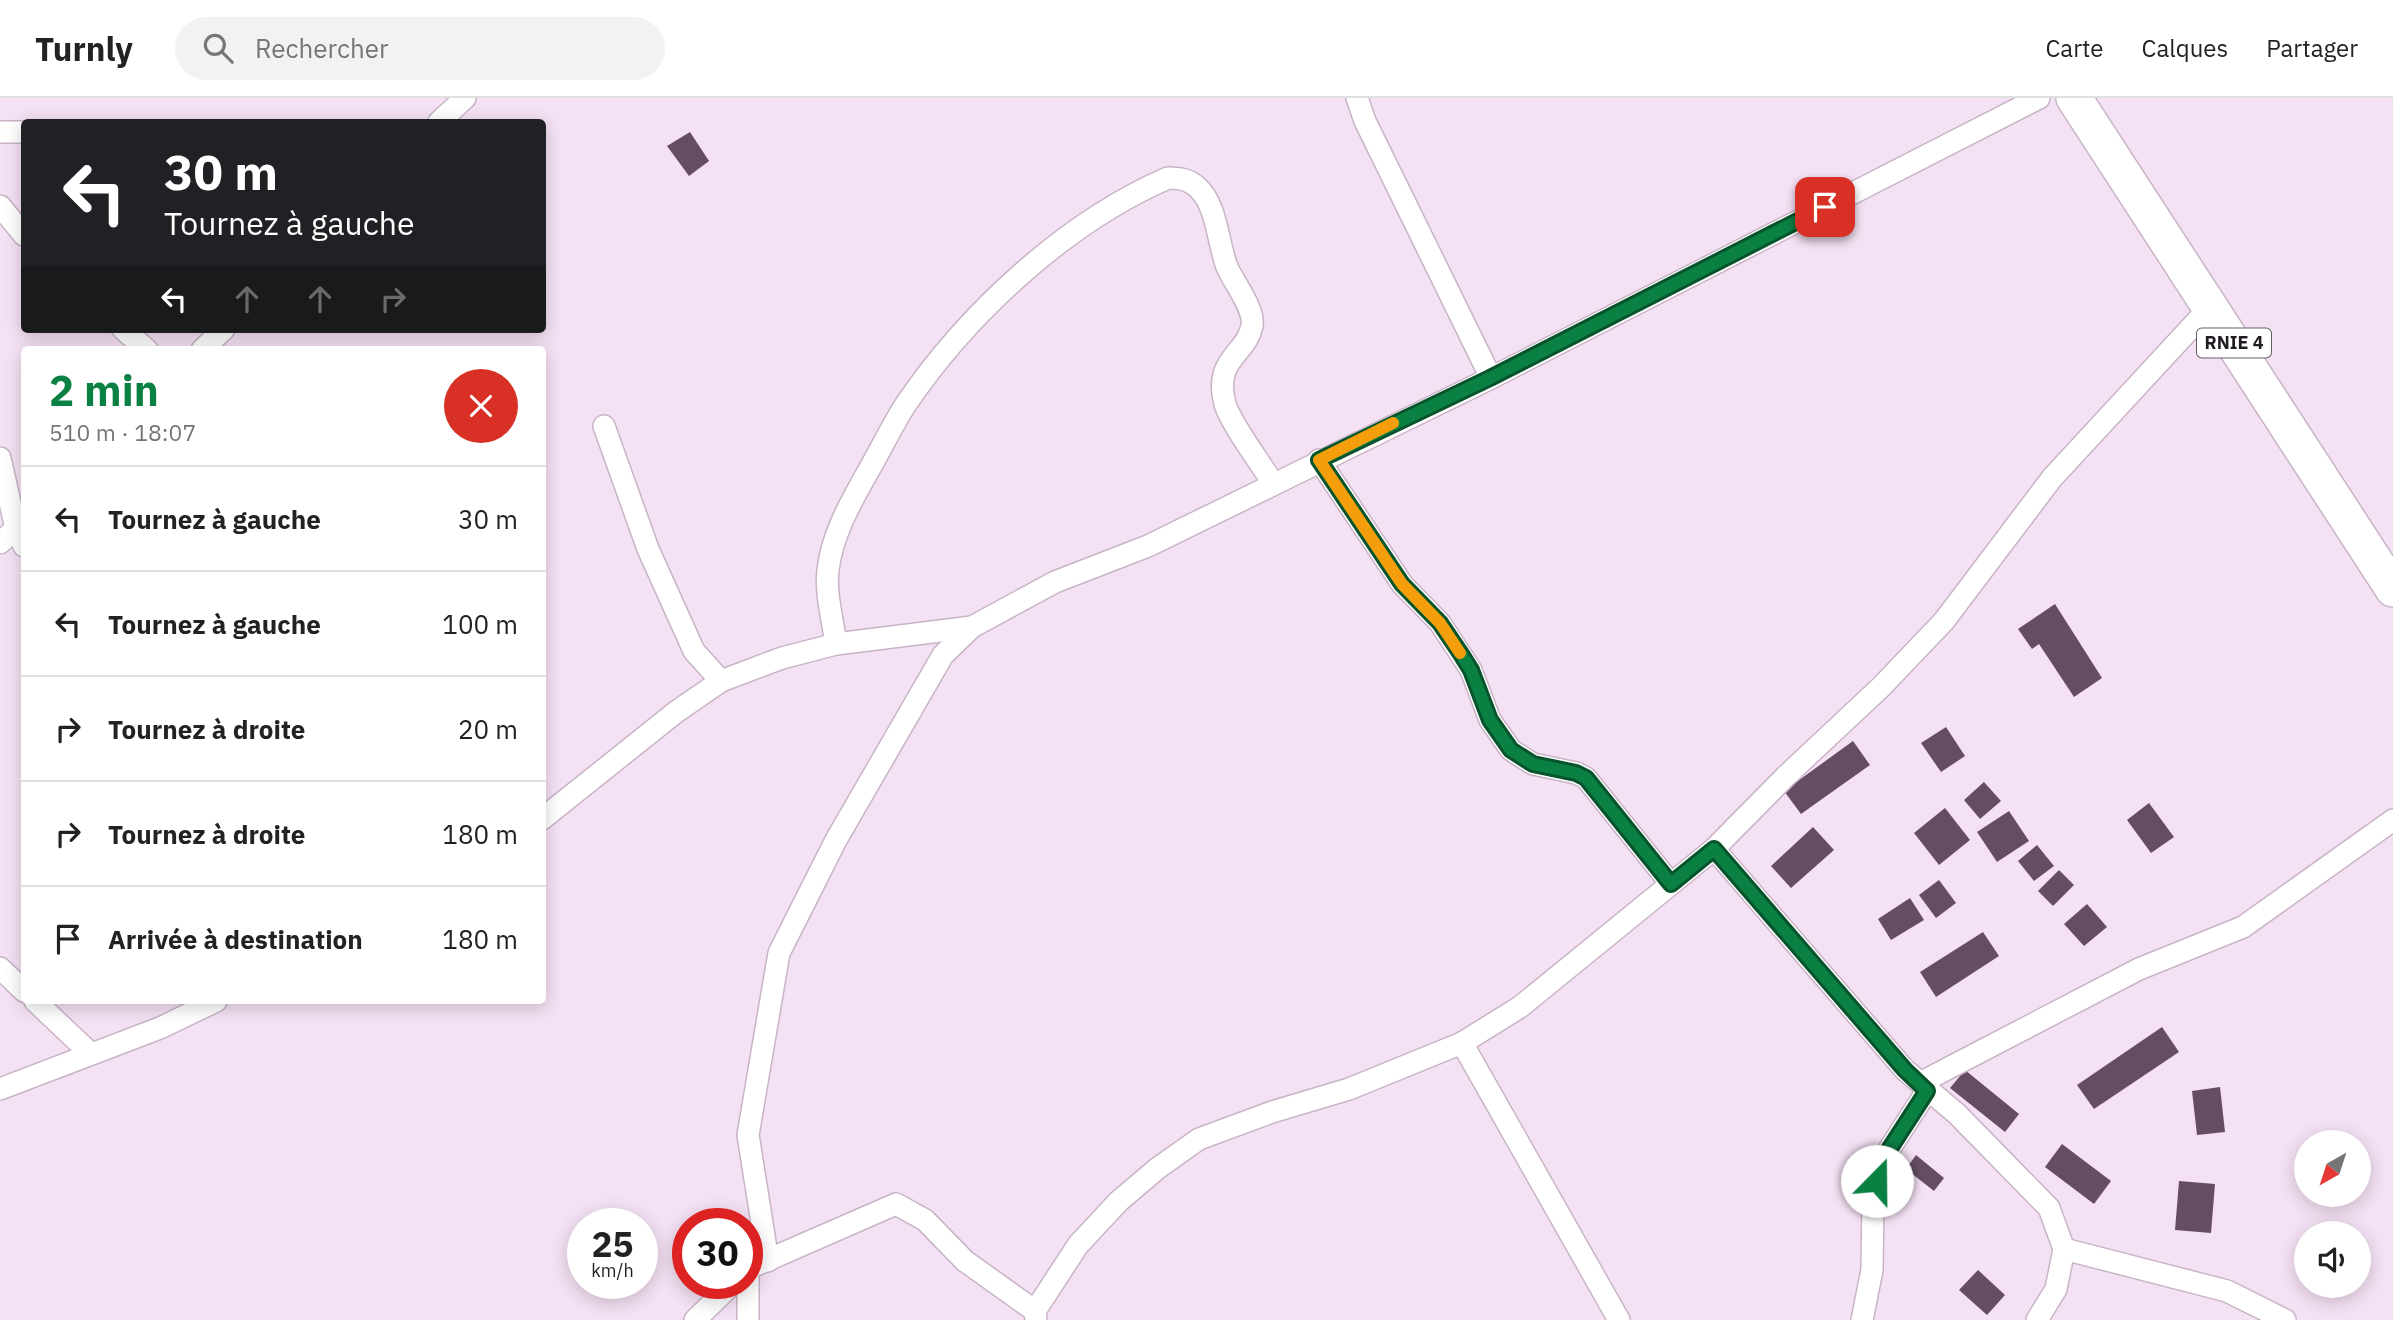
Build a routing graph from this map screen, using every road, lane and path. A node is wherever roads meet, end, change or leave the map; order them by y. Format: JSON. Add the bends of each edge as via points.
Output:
{"nodes":[{"id":1,"x":465,"y":98,"type":"edge"},
{"id":2,"x":1357,"y":98,"type":"edge"},
{"id":3,"x":2039,"y":98,"type":"edge"},
{"id":4,"x":2074,"y":98,"type":"edge"},
{"id":5,"x":442,"y":119,"type":"edge"},
{"id":6,"x":0,"y":132,"type":"edge"},
{"id":7,"x":21,"y":132,"type":"edge"},
{"id":8,"x":0,"y":206,"type":"edge"},
{"id":9,"x":21,"y":231,"type":"edge"},
{"id":10,"x":2210,"y":306,"type":"junction"},
{"id":11,"x":128,"y":333,"type":"edge"},
{"id":12,"x":220,"y":333,"type":"edge"},
{"id":13,"x":142,"y":346,"type":"edge"},
{"id":14,"x":206,"y":346,"type":"edge"},
{"id":15,"x":1490,"y":378,"type":"junction"},
{"id":16,"x":604,"y":426,"type":"dead end"},
{"id":17,"x":0,"y":458,"type":"edge"},
{"id":18,"x":1319,"y":460,"type":"junction"},
{"id":19,"x":1272,"y":482,"type":"junction"},
{"id":20,"x":21,"y":529,"type":"edge"},
{"id":21,"x":21,"y":532,"type":"edge"},
{"id":22,"x":0,"y":543,"type":"edge"},
{"id":23,"x":2393,"y":589,"type":"edge"},
{"id":24,"x":972,"y":627,"type":"junction"},
{"id":25,"x":836,"y":644,"type":"junction"},
{"id":26,"x":721,"y":681,"type":"junction"},
{"id":27,"x":546,"y":817,"type":"edge"},
{"id":28,"x":2393,"y":820,"type":"edge"},
{"id":29,"x":1714,"y":849,"type":"junction"},
{"id":30,"x":1671,"y":884,"type":"junction"},
{"id":31,"x":0,"y":968,"type":"edge"},
{"id":32,"x":21,"y":988,"type":"edge"},
{"id":33,"x":38,"y":1004,"type":"edge"},
{"id":34,"x":210,"y":1004,"type":"edge"},
{"id":35,"x":1462,"y":1043,"type":"junction"},
{"id":36,"x":91,"y":1054,"type":"junction"},
{"id":37,"x":1924,"y":1087,"type":"junction"},
{"id":38,"x":0,"y":1089,"type":"edge"},
{"id":39,"x":749,"y":1208,"type":"edge"},
{"id":40,"x":2064,"y":1249,"type":"junction"},
{"id":41,"x":763,"y":1264,"type":"edge"},
{"id":42,"x":718,"y":1299,"type":"edge"},
{"id":43,"x":748,"y":1299,"type":"edge"},
{"id":44,"x":1035,"y":1315,"type":"edge"},
{"id":45,"x":695,"y":1320,"type":"edge"},
{"id":46,"x":748,"y":1320,"type":"edge"},
{"id":47,"x":1619,"y":1320,"type":"edge"},
{"id":48,"x":1862,"y":1320,"type":"edge"},
{"id":49,"x":2037,"y":1320,"type":"edge"},
{"id":50,"x":2285,"y":1320,"type":"edge"}],
"edges":[{"from":1,"to":5,"type":"street"},
{"from":2,"to":15,"type":"street"},
{"from":3,"to":15,"type":"street"},
{"from":4,"to":10,"type":"main road","number":"RNIE 4"},
{"from":6,"to":7,"type":"street"},
{"from":8,"to":9,"type":"street"},
{"from":10,"to":23,"type":"main road","number":"RNIE 4"},
{"from":10,"to":29,"type":"street","via":[[2052,478],[1944,621]]},
{"from":11,"to":13,"type":"street"},
{"from":12,"to":14,"type":"street"},
{"from":15,"to":18,"type":"street"},
{"from":16,"to":26,"type":"street","via":[[648,549],[694,651]]},
{"from":17,"to":20,"type":"street"},
{"from":18,"to":19,"type":"street"},
{"from":18,"to":30,"type":"street","via":[[1402,584],[1440,623],[1465,661],[1490,720],[1511,750],[1533,764],[1586,778]]},
{"from":19,"to":24,"type":"street","via":[[1148,546],[1055,582]]},
{"from":19,"to":25,"type":"street","via":[[1226,405],[1223,382],[1229,359],[1248,335],[1252,323],[1249,310],[1235,287],[1199,188],[1184,178],[1168,178],[1067,236],[1025,271],[943,354],[905,405],[849,506],[835,541],[828,572]]},
{"from":21,"to":22,"type":"street"},
{"from":24,"to":25,"type":"street"},
{"from":24,"to":39,"type":"street","via":[[943,655],[836,840],[779,953],[748,1135]]},
{"from":25,"to":26,"type":"street"},
{"from":26,"to":27,"type":"street"},
{"from":28,"to":37,"type":"street","via":[[2242,927],[2139,969]]},
{"from":29,"to":30,"type":"street"},
{"from":29,"to":37,"type":"street"},
{"from":30,"to":35,"type":"street","via":[[1520,1007]]},
{"from":31,"to":32,"type":"street"},
{"from":33,"to":36,"type":"street"},
{"from":34,"to":36,"type":"street"},
{"from":35,"to":44,"type":"street","via":[[1349,1089],[1199,1139],[1119,1201],[1078,1245]]},
{"from":35,"to":47,"type":"street"},
{"from":36,"to":38,"type":"street"},
{"from":37,"to":40,"type":"street","via":[[1957,1114],[2049,1208]]},
{"from":37,"to":48,"type":"street","via":[[1881,1162],[1873,1200],[1872,1270]]},
{"from":40,"to":49,"type":"street","via":[[2056,1289]]},
{"from":40,"to":50,"type":"street","via":[[2227,1291]]},
{"from":41,"to":44,"type":"street","via":[[896,1204],[925,1220],[965,1261]]},
{"from":42,"to":45,"type":"street"},
{"from":43,"to":46,"type":"street"}]}
